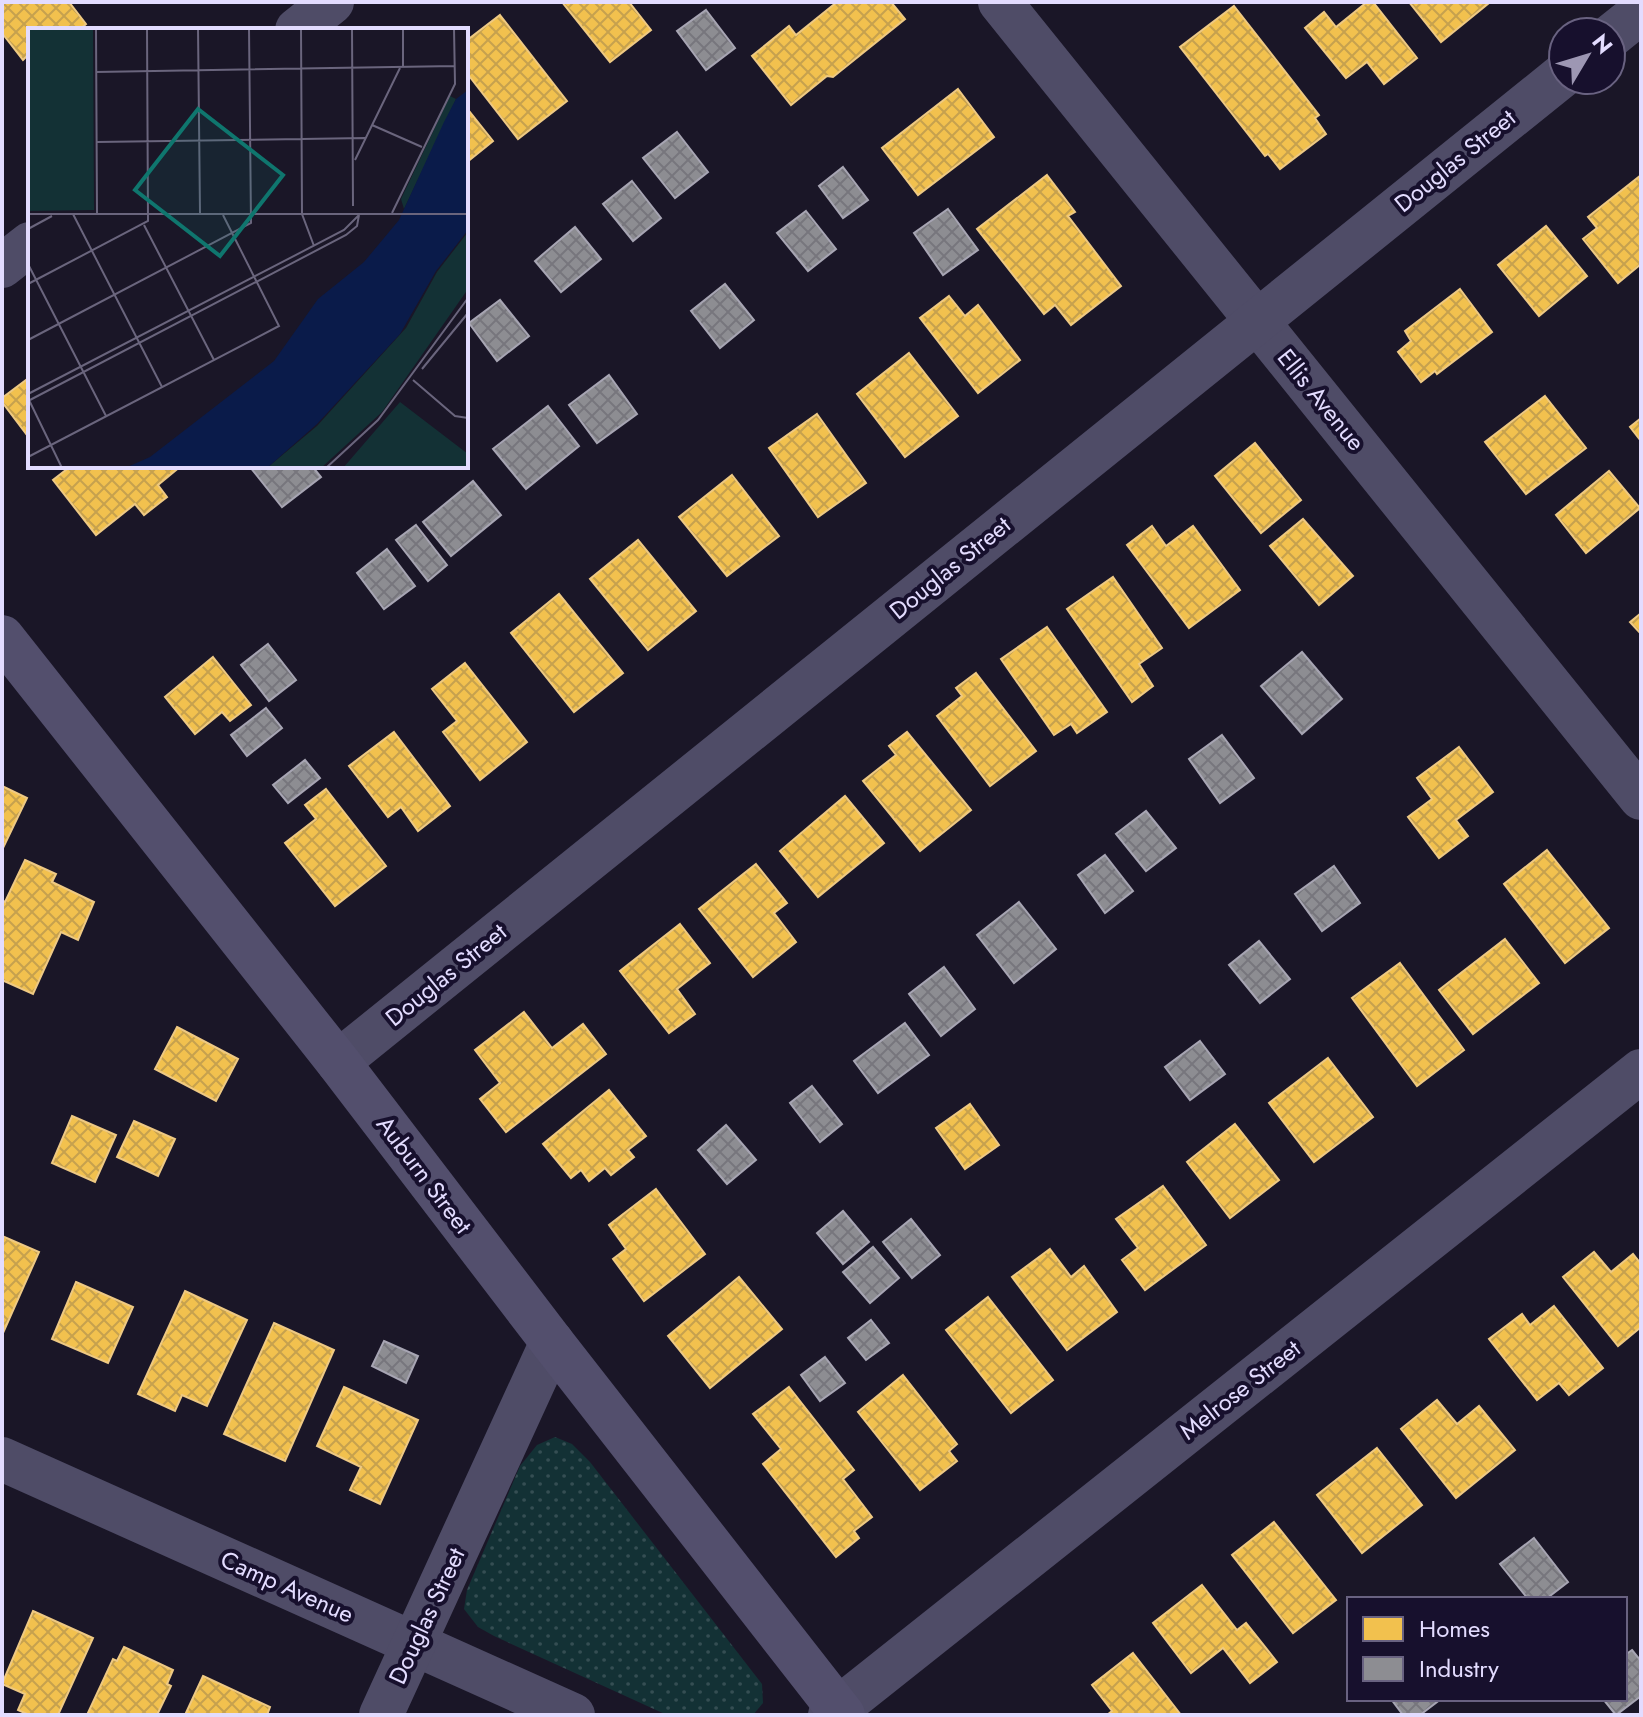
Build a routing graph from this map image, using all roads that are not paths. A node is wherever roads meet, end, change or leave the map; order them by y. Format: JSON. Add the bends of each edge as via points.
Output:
{"nodes":[{"id":1,"x":332,"y":2,"type":"edge"},
{"id":2,"x":1000,"y":2,"type":"edge"},
{"id":3,"x":300,"y":28,"type":"edge"},
{"id":4,"x":1547,"y":88,"type":"edge"},
{"id":5,"x":28,"y":246,"type":"edge"},
{"id":6,"x":2,"y":266,"type":"edge"},
{"id":7,"x":1257,"y":320,"type":"junction"},
{"id":8,"x":2,"y":637,"type":"edge"},
{"id":9,"x":1641,"y":798,"type":"edge"},
{"id":10,"x":338,"y":1062,"type":"junction"},
{"id":11,"x":1641,"y":1071,"type":"edge"},
{"id":12,"x":552,"y":1342,"type":"junction"},
{"id":13,"x":2,"y":1459,"type":"edge"},
{"id":14,"x":415,"y":1644,"type":"junction"},
{"id":15,"x":837,"y":1713,"type":"edge"},
{"id":16,"x":381,"y":1715,"type":"edge"},
{"id":17,"x":573,"y":1715,"type":"edge"}],
"edges":[{"from":1,"to":3,"type":"street"},
{"from":2,"to":7,"type":"street","name":"Ellis Avenue"},
{"from":4,"to":7,"type":"street","name":"Douglas Street"},
{"from":5,"to":6,"type":"street"},
{"from":7,"to":9,"type":"street","name":"Ellis Avenue"},
{"from":7,"to":10,"type":"street","name":"Douglas Street"},
{"from":8,"to":10,"type":"main road","name":"Auburn Street"},
{"from":10,"to":12,"type":"main road","name":"Auburn Street"},
{"from":11,"to":15,"type":"street","name":"Melrose Street"},
{"from":12,"to":14,"type":"street","name":"Douglas Street"},
{"from":12,"to":15,"type":"main road","name":"Auburn Street"},
{"from":13,"to":14,"type":"street","name":"Camp Avenue"},
{"from":14,"to":16,"type":"street","name":"Douglas Street"},
{"from":14,"to":17,"type":"street","name":"Camp Avenue"}]}
